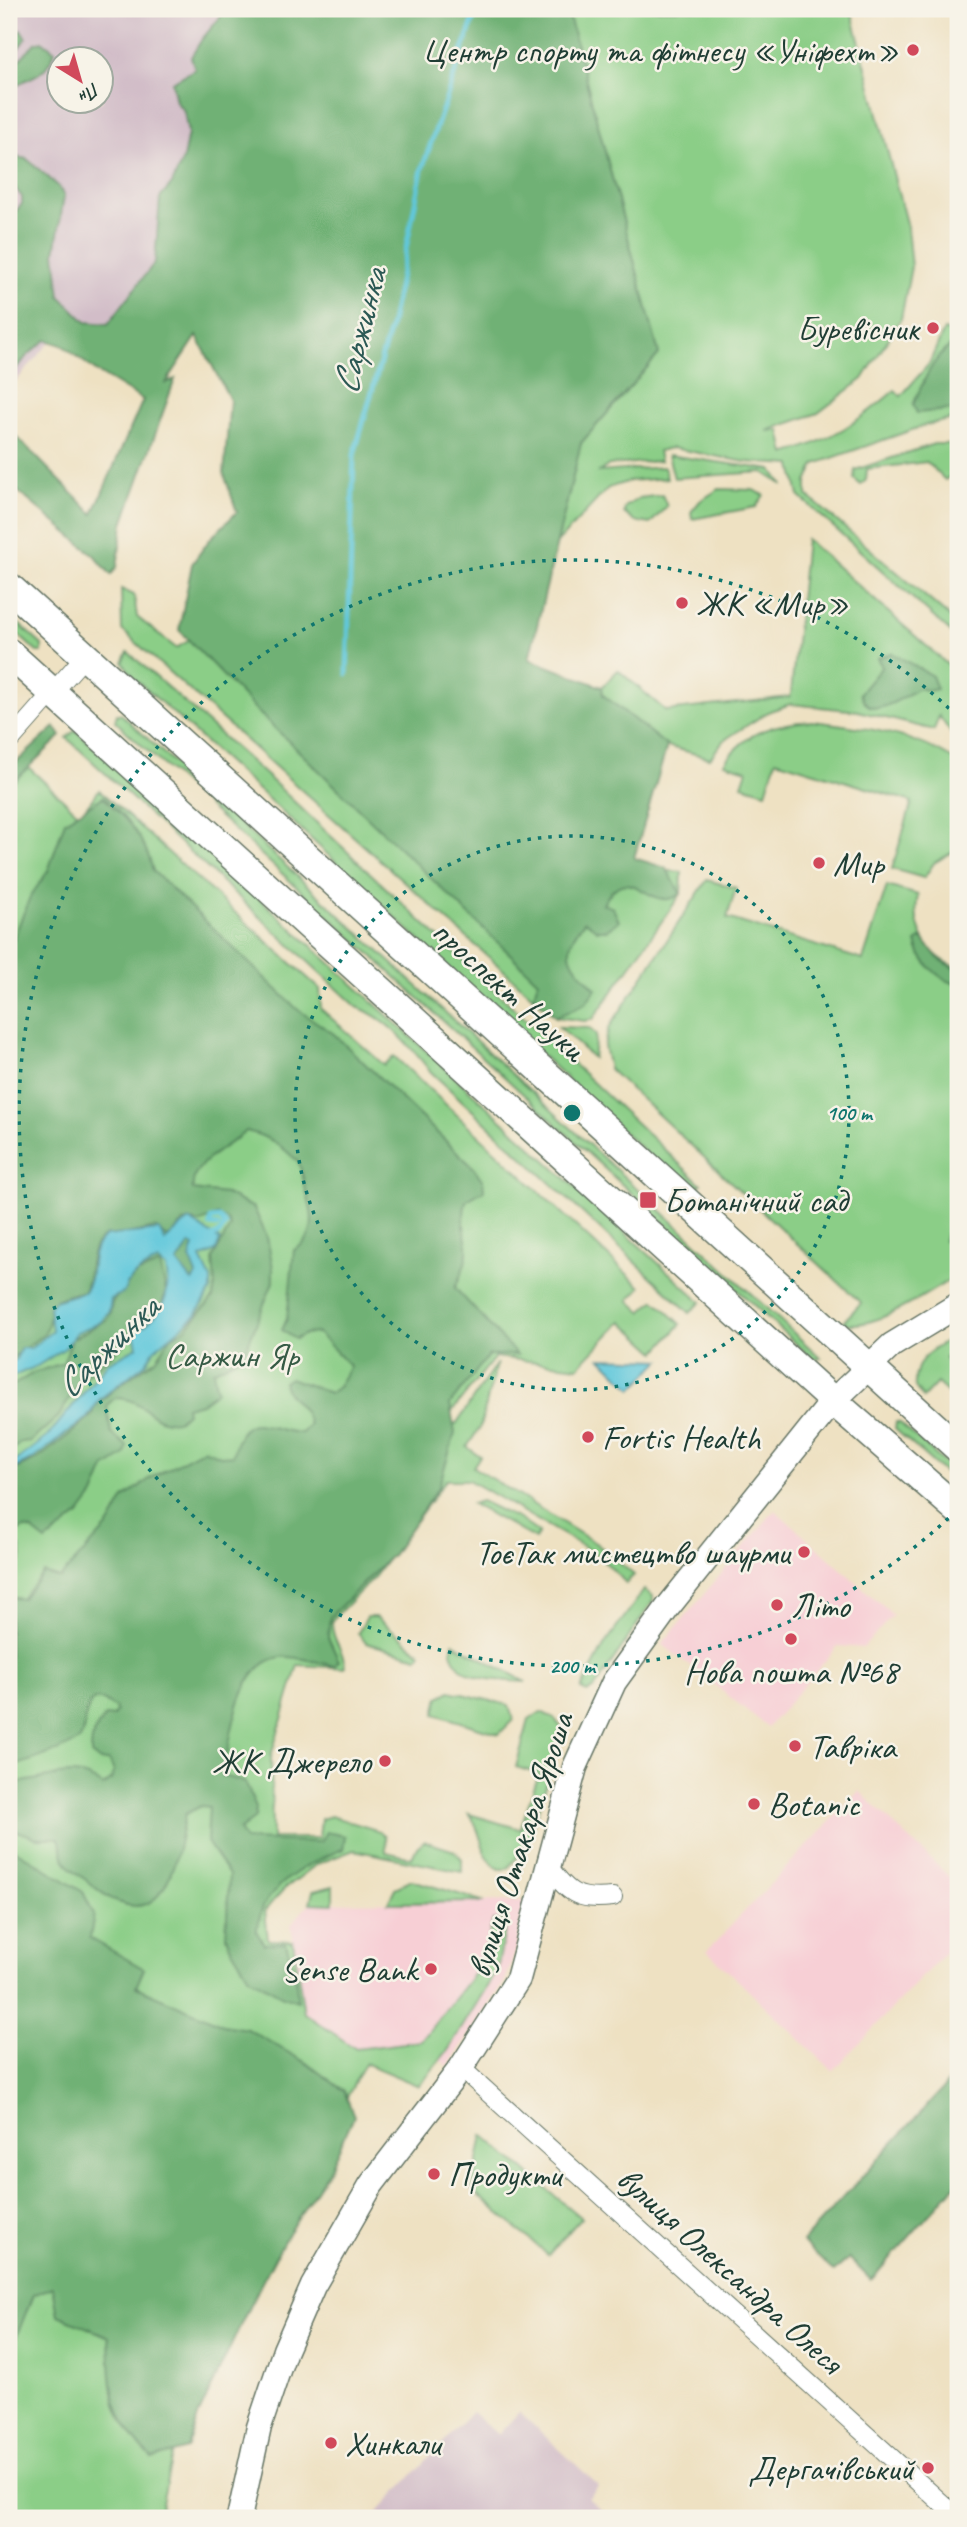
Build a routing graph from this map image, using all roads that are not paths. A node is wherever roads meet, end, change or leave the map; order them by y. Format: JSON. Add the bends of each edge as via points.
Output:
{"nodes":[{"id":1,"x":9,"y":587,"type":"edge"},
{"id":2,"x":9,"y":653,"type":"edge"},
{"id":3,"x":85,"y":656,"type":"junction"},
{"id":4,"x":52,"y":692,"type":"junction"},
{"id":5,"x":9,"y":741,"type":"edge"},
{"id":6,"x":958,"y":1306,"type":"edge"},
{"id":7,"x":867,"y":1366,"type":"junction"},
{"id":8,"x":833,"y":1401,"type":"junction"},
{"id":9,"x":958,"y":1448,"type":"edge"},
{"id":10,"x":958,"y":1510,"type":"edge"},
{"id":11,"x":547,"y":1865,"type":"junction"},
{"id":12,"x":614,"y":1897,"type":"dead end"},
{"id":13,"x":461,"y":2068,"type":"junction"},
{"id":14,"x":239,"y":2518,"type":"edge"},
{"id":15,"x":958,"y":2518,"type":"edge"}],
"edges":[{"from":1,"to":3,"type":"main road","name":"проспект Науки"},
{"from":2,"to":4,"type":"main road"},
{"from":3,"to":4,"type":"street"},
{"from":3,"to":7,"type":"main road","name":"проспект Науки"},
{"from":4,"to":5,"type":"street"},
{"from":4,"to":8,"type":"main road"},
{"from":6,"to":7,"type":"street","name":"вулиця Отакара Яроша","via":[[900,1339]]},
{"from":7,"to":8,"type":"street","name":"вулиця Отакара Яроша"},
{"from":7,"to":9,"type":"main road","name":"проспект Науки"},
{"from":8,"to":10,"type":"main road"},
{"from":8,"to":11,"type":"street","name":"вулиця Отакара Яроша","via":[[668,1607],[614,1682],[575,1767]]},
{"from":11,"to":12,"type":"street","via":[[580,1898]]},
{"from":11,"to":13,"type":"street","name":"вулиця Отакара Яроша","via":[[518,1979]]},
{"from":13,"to":14,"type":"street","name":"вулиця Отакара Яроша","via":[[371,2185],[313,2286],[259,2427]]},
{"from":13,"to":15,"type":"street","name":"вулиця Олександра Олеся"}]}
